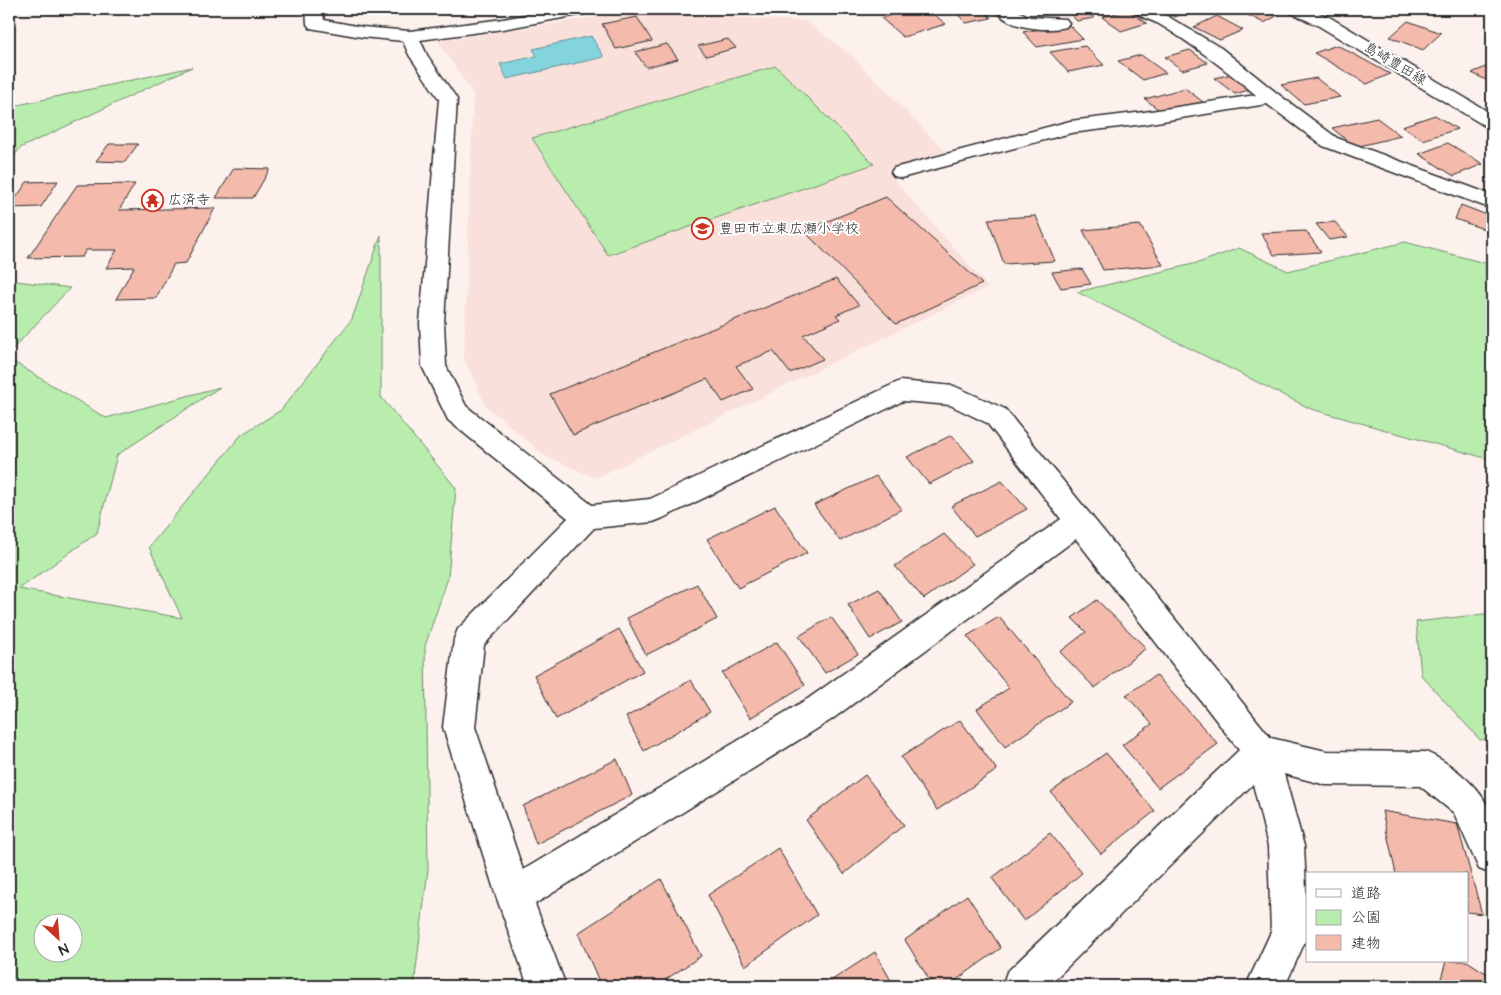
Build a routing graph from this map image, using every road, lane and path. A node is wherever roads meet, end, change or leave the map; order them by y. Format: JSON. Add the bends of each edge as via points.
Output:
{"nodes":[{"id":1,"x":314,"y":9,"type":"edge"},
{"id":2,"x":584,"y":9,"type":"edge"},
{"id":3,"x":1004,"y":9,"type":"edge"},
{"id":4,"x":1142,"y":9,"type":"edge"},
{"id":5,"x":1297,"y":9,"type":"edge"},
{"id":6,"x":1060,"y":23,"type":"dead end"},
{"id":7,"x":410,"y":36,"type":"junction"},
{"id":8,"x":1270,"y":98,"type":"junction"},
{"id":9,"x":1492,"y":122,"type":"edge"},
{"id":10,"x":901,"y":172,"type":"dead end"},
{"id":11,"x":1492,"y":202,"type":"edge"},
{"id":12,"x":587,"y":517,"type":"junction"},
{"id":13,"x":1078,"y":521,"type":"junction"},
{"id":14,"x":1261,"y":752,"type":"junction"},
{"id":15,"x":1492,"y":856,"type":"edge"},
{"id":16,"x":514,"y":896,"type":"junction"},
{"id":17,"x":547,"y":986,"type":"edge"},
{"id":18,"x":1022,"y":986,"type":"edge"},
{"id":19,"x":1265,"y":986,"type":"edge"}],
"edges":[{"from":1,"to":7,"type":"street","via":[[316,24]]},
{"from":2,"to":7,"type":"street"},
{"from":3,"to":6,"type":"street","via":[[1021,20]]},
{"from":4,"to":8,"type":"street","via":[[1215,52]]},
{"from":5,"to":9,"type":"street","name":"島崎豊田線","via":[[1325,22]]},
{"from":7,"to":12,"type":"street","via":[[418,55],[448,99],[432,323],[434,366],[456,413]]},
{"from":8,"to":10,"type":"street","via":[[1070,127]]},
{"from":8,"to":11,"type":"street","via":[[1330,142]]},
{"from":12,"to":13,"type":"street","via":[[653,510],[900,391],[954,396],[996,416]]},
{"from":12,"to":16,"type":"street","via":[[469,639],[459,726]]},
{"from":13,"to":14,"type":"street"},
{"from":13,"to":16,"type":"street","via":[[820,709]]},
{"from":14,"to":15,"type":"street","via":[[1326,768],[1426,769],[1466,801]]},
{"from":14,"to":18,"type":"street"},
{"from":14,"to":19,"type":"street","via":[[1286,846],[1290,934]]},
{"from":16,"to":17,"type":"street"}]}
